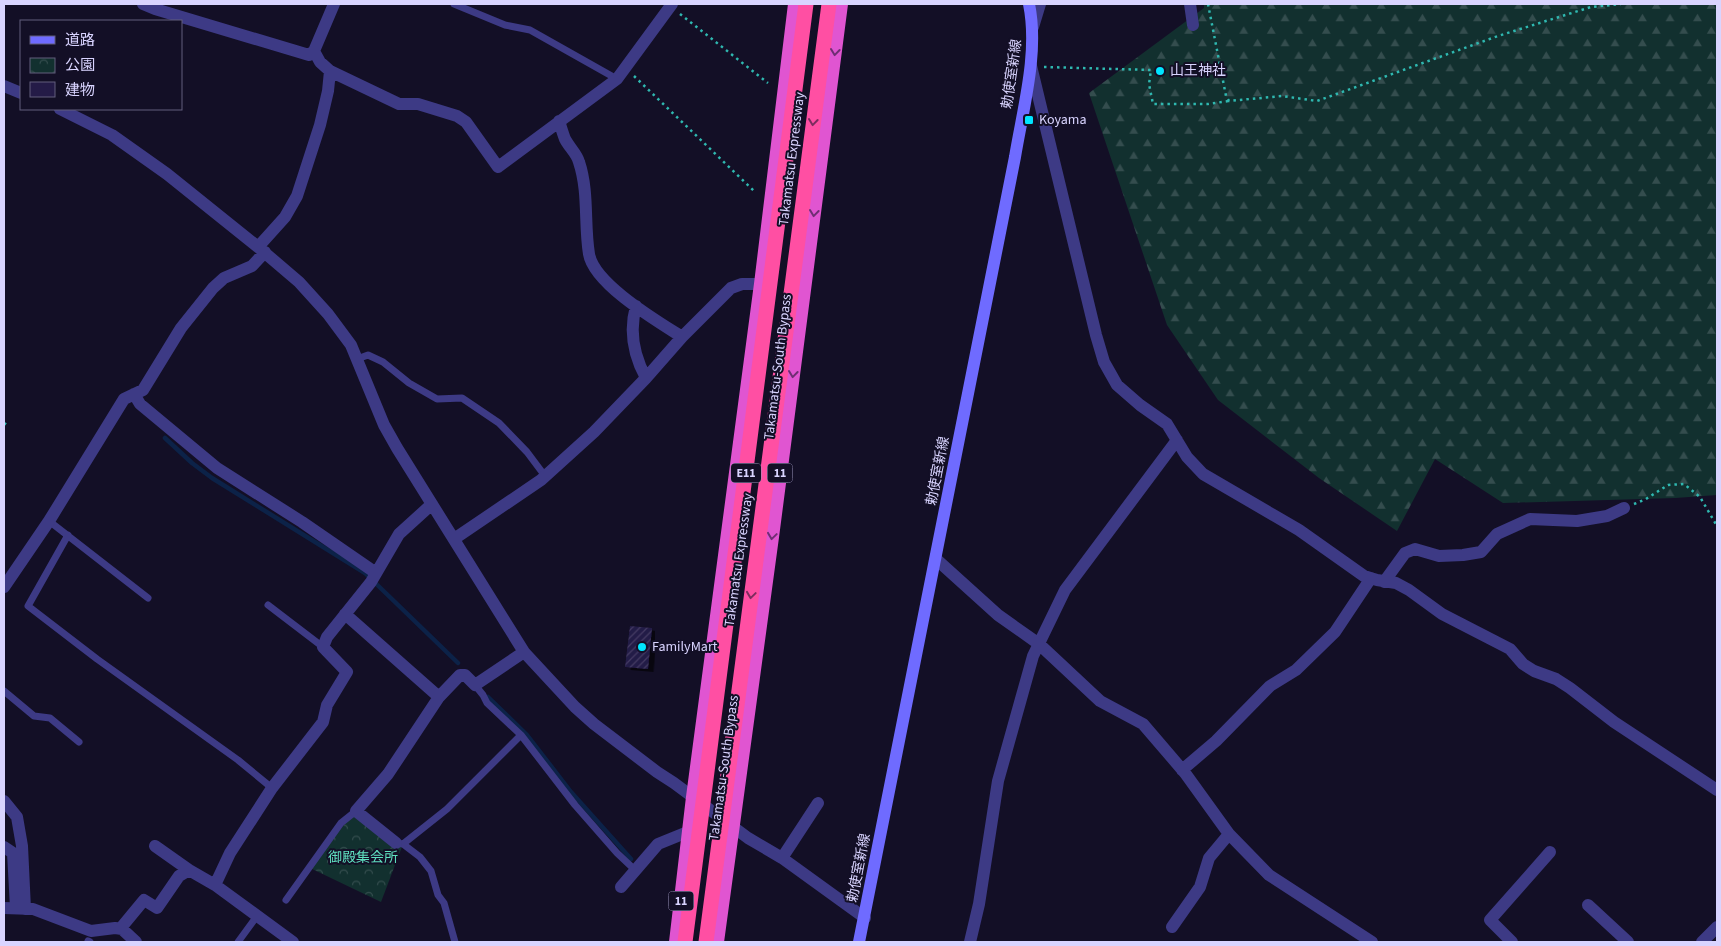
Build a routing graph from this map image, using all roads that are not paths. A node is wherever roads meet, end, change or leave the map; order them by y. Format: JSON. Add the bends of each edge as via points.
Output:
{"nodes":[{"id":1,"x":143,"y":4,"type":"edge"},
{"id":2,"x":334,"y":4,"type":"edge"},
{"id":3,"x":454,"y":4,"type":"edge"},
{"id":4,"x":794,"y":4,"type":"edge"},
{"id":5,"x":806,"y":4,"type":"edge"},
{"id":6,"x":829,"y":4,"type":"edge"},
{"id":7,"x":840,"y":4,"type":"edge"},
{"id":8,"x":1029,"y":4,"type":"edge"},
{"id":9,"x":1040,"y":4,"type":"edge"},
{"id":10,"x":1190,"y":4,"type":"edge"},
{"id":11,"x":671,"y":5,"type":"edge"},
{"id":12,"x":1193,"y":25,"type":"dead end"},
{"id":13,"x":1033,"y":27,"type":"junction"},
{"id":14,"x":314,"y":51,"type":"junction"},
{"id":15,"x":1030,"y":66,"type":"junction"},
{"id":16,"x":330,"y":72,"type":"junction"},
{"id":17,"x":617,"y":79,"type":"junction"},
{"id":18,"x":4,"y":86,"type":"edge"},
{"id":19,"x":20,"y":93,"type":"edge"},
{"id":20,"x":62,"y":110,"type":"edge"},
{"id":21,"x":559,"y":121,"type":"junction"},
{"id":22,"x":261,"y":250,"type":"junction"},
{"id":23,"x":761,"y":284,"type":"junction"},
{"id":24,"x":636,"y":306,"type":"junction"},
{"id":25,"x":682,"y":337,"type":"junction"},
{"id":26,"x":357,"y":359,"type":"junction"},
{"id":27,"x":646,"y":378,"type":"junction"},
{"id":28,"x":134,"y":394,"type":"junction"},
{"id":29,"x":1176,"y":440,"type":"junction"},
{"id":30,"x":545,"y":476,"type":"junction"},
{"id":31,"x":432,"y":504,"type":"junction"},
{"id":32,"x":1624,"y":508,"type":"road end"},
{"id":33,"x":49,"y":521,"type":"junction"},
{"id":34,"x":68,"y":535,"type":"junction"},
{"id":35,"x":454,"y":539,"type":"junction"},
{"id":36,"x":936,"y":559,"type":"junction"},
{"id":37,"x":373,"y":577,"type":"junction"},
{"id":38,"x":1371,"y":578,"type":"junction"},
{"id":39,"x":1384,"y":582,"type":"junction"},
{"id":40,"x":4,"y":587,"type":"edge"},
{"id":41,"x":148,"y":598,"type":"dead end"},
{"id":42,"x":268,"y":606,"type":"dead end"},
{"id":43,"x":345,"y":614,"type":"junction"},
{"id":44,"x":1039,"y":644,"type":"junction"},
{"id":45,"x":323,"y":647,"type":"junction"},
{"id":46,"x":524,"y":652,"type":"junction"},
{"id":47,"x":475,"y":685,"type":"junction"},
{"id":48,"x":4,"y":691,"type":"edge"},
{"id":49,"x":439,"y":697,"type":"junction"},
{"id":50,"x":521,"y":735,"type":"junction"},
{"id":51,"x":79,"y":742,"type":"dead end"},
{"id":52,"x":1182,"y":770,"type":"junction"},
{"id":53,"x":272,"y":788,"type":"junction"},
{"id":54,"x":1717,"y":790,"type":"edge"},
{"id":55,"x":693,"y":797,"type":"junction"},
{"id":56,"x":4,"y":801,"type":"edge"},
{"id":57,"x":818,"y":803,"type":"dead end"},
{"id":58,"x":356,"y":811,"type":"junction"},
{"id":59,"x":733,"y":826,"type":"junction"},
{"id":60,"x":690,"y":831,"type":"junction"},
{"id":61,"x":1229,"y":834,"type":"junction"},
{"id":62,"x":400,"y":843,"type":"junction"},
{"id":63,"x":155,"y":846,"type":"dead end"},
{"id":64,"x":4,"y":847,"type":"edge"},
{"id":65,"x":1550,"y":852,"type":"dead end"},
{"id":66,"x":782,"y":858,"type":"junction"},
{"id":67,"x":189,"y":870,"type":"junction"},
{"id":68,"x":634,"y":870,"type":"junction"},
{"id":69,"x":215,"y":884,"type":"junction"},
{"id":70,"x":621,"y":887,"type":"dead end"},
{"id":71,"x":286,"y":900,"type":"dead end"},
{"id":72,"x":1588,"y":905,"type":"dead end"},
{"id":73,"x":15,"y":908,"type":"edge"},
{"id":74,"x":257,"y":916,"type":"junction"},
{"id":75,"x":865,"y":918,"type":"junction"},
{"id":76,"x":1172,"y":927,"type":"dead end"},
{"id":77,"x":1717,"y":927,"type":"edge"},
{"id":78,"x":120,"y":929,"type":"junction"},
{"id":79,"x":89,"y":939,"type":"edge"},
{"id":80,"x":136,"y":942,"type":"edge"},
{"id":81,"x":238,"y":942,"type":"edge"},
{"id":82,"x":293,"y":942,"type":"edge"},
{"id":83,"x":455,"y":942,"type":"edge"},
{"id":84,"x":676,"y":942,"type":"edge"},
{"id":85,"x":685,"y":942,"type":"edge"},
{"id":86,"x":706,"y":942,"type":"edge"},
{"id":87,"x":717,"y":942,"type":"edge"},
{"id":88,"x":860,"y":942,"type":"edge"},
{"id":89,"x":970,"y":942,"type":"edge"},
{"id":90,"x":1372,"y":942,"type":"edge"},
{"id":91,"x":1512,"y":942,"type":"edge"},
{"id":92,"x":1628,"y":942,"type":"edge"},
{"id":93,"x":1702,"y":942,"type":"edge"}],
"edges":[{"from":1,"to":14,"type":"street","via":[[309,55]]},
{"from":2,"to":14,"type":"street"},
{"from":3,"to":17,"type":"lane","via":[[505,25],[530,30]]},
{"from":4,"to":23,"type":"highway","name":"Takamatsu-South Bypass","number":"11"},
{"from":5,"to":85,"type":"highway","name":"Takamatsu Expressway","number":"E11","bridge":true},
{"from":6,"to":86,"type":"highway","name":"Takamatsu Expressway","number":"E11","one_way":true,"bridge":true},
{"from":7,"to":59,"type":"highway","name":"Takamatsu-South Bypass","number":"11","one_way":true},
{"from":8,"to":13,"type":"main road","name":"勅使室新線"},
{"from":9,"to":13,"type":"street"},
{"from":10,"to":12,"type":"street"},
{"from":11,"to":17,"type":"street"},
{"from":13,"to":15,"type":"main road","name":"勅使室新線"},
{"from":14,"to":16,"type":"street"},
{"from":15,"to":29,"type":"street","via":[[1104,362],[1117,385],[1167,424]]},
{"from":15,"to":36,"type":"main road","name":"勅使室新線"},
{"from":16,"to":21,"type":"street","via":[[399,104],[418,104],[457,116],[466,122],[498,167]]},
{"from":16,"to":22,"type":"street","via":[[320,125],[297,196]]},
{"from":17,"to":21,"type":"street"},
{"from":18,"to":19,"type":"street"},
{"from":20,"to":22,"type":"street","via":[[112,135],[167,174]]},
{"from":21,"to":24,"type":"street","via":[[579,160],[592,263],[601,276]]},
{"from":22,"to":26,"type":"street","via":[[299,282],[328,314],[347,338]]},
{"from":22,"to":28,"type":"street","via":[[252,266],[224,278],[213,288],[181,328],[142,390]]},
{"from":23,"to":25,"type":"street","via":[[742,284],[731,288]]},
{"from":23,"to":55,"type":"highway","name":"Takamatsu-South Bypass","number":"11"},
{"from":24,"to":25,"type":"street"},
{"from":24,"to":27,"type":"street","via":[[633,316],[634,347]]},
{"from":25,"to":27,"type":"street"},
{"from":26,"to":30,"type":"lane","via":[[368,355],[384,362],[409,383],[437,399],[462,398],[499,423]]},
{"from":26,"to":31,"type":"street","via":[[384,425]]},
{"from":27,"to":30,"type":"street","via":[[594,432]]},
{"from":28,"to":33,"type":"street","via":[[124,399]]},
{"from":28,"to":37,"type":"street","via":[[140,404],[217,468],[302,522]]},
{"from":29,"to":38,"type":"street","via":[[1203,474],[1299,530]]},
{"from":29,"to":44,"type":"street","via":[[1064,590]]},
{"from":30,"to":35,"type":"street"},
{"from":31,"to":35,"type":"street"},
{"from":31,"to":37,"type":"street","via":[[399,534]]},
{"from":32,"to":39,"type":"street","via":[[1607,516],[1577,521],[1530,519],[1497,534],[1481,552],[1440,556],[1415,549],[1405,553]]},
{"from":33,"to":34,"type":"lane"},
{"from":33,"to":40,"type":"street"},
{"from":34,"to":41,"type":"lane"},
{"from":34,"to":53,"type":"lane","via":[[28,606]]},
{"from":35,"to":46,"type":"street"},
{"from":36,"to":44,"type":"street","via":[[998,615]]},
{"from":36,"to":75,"type":"main road","name":"勅使室新線"},
{"from":37,"to":43,"type":"street"},
{"from":38,"to":39,"type":"street"},
{"from":38,"to":52,"type":"street","via":[[1335,632],[1296,670],[1270,686]]},
{"from":39,"to":54,"type":"street","via":[[1396,583],[1442,614],[1510,649],[1523,664],[1556,679]]},
{"from":42,"to":45,"type":"lane"},
{"from":43,"to":45,"type":"street"},
{"from":43,"to":49,"type":"street"},
{"from":44,"to":52,"type":"street","via":[[1100,701],[1143,724]]},
{"from":44,"to":89,"type":"street","via":[[998,781],[980,904]]},
{"from":45,"to":53,"type":"street","via":[[347,672],[327,706],[323,722]]},
{"from":46,"to":47,"type":"street"},
{"from":46,"to":55,"type":"street","via":[[575,708]]},
{"from":47,"to":49,"type":"street","via":[[465,675],[460,675]]},
{"from":47,"to":50,"type":"lane","via":[[487,703]]},
{"from":48,"to":51,"type":"lane","via":[[34,716],[50,718]]},
{"from":49,"to":58,"type":"street","via":[[388,774]]},
{"from":50,"to":62,"type":"lane","via":[[447,809]]},
{"from":50,"to":68,"type":"lane","via":[[575,805]]},
{"from":52,"to":61,"type":"street"},
{"from":53,"to":69,"type":"street"},
{"from":55,"to":59,"type":"street"},
{"from":55,"to":60,"type":"highway","name":"Takamatsu-South Bypass","number":"11"},
{"from":56,"to":73,"type":"street","via":[[17,817],[22,846]]},
{"from":57,"to":66,"type":"street"},
{"from":58,"to":62,"type":"street"},
{"from":58,"to":71,"type":"lane","via":[[341,823]]},
{"from":59,"to":66,"type":"street"},
{"from":59,"to":87,"type":"highway","name":"Takamatsu-South Bypass","number":"11"},
{"from":60,"to":68,"type":"street","via":[[658,844]]},
{"from":60,"to":84,"type":"highway","name":"Takamatsu-South Bypass","number":"11"},
{"from":61,"to":76,"type":"street","via":[[1209,858],[1200,887]]},
{"from":61,"to":90,"type":"street","via":[[1269,875]]},
{"from":62,"to":83,"type":"lane","via":[[420,857],[431,871]]},
{"from":63,"to":67,"type":"street"},
{"from":64,"to":73,"type":"street","via":[[13,854]]},
{"from":65,"to":91,"type":"street","via":[[1490,920]]},
{"from":66,"to":75,"type":"street"},
{"from":67,"to":69,"type":"street"},
{"from":67,"to":78,"type":"street","via":[[179,876],[157,908],[144,900]]},
{"from":68,"to":70,"type":"street"},
{"from":69,"to":74,"type":"street"},
{"from":72,"to":92,"type":"street"},
{"from":73,"to":79,"type":"street","via":[[33,909]]},
{"from":74,"to":81,"type":"lane"},
{"from":74,"to":82,"type":"street"},
{"from":75,"to":88,"type":"main road","name":"勅使室新線"},
{"from":77,"to":93,"type":"street"},
{"from":78,"to":79,"type":"street"},
{"from":78,"to":80,"type":"street"}]}
